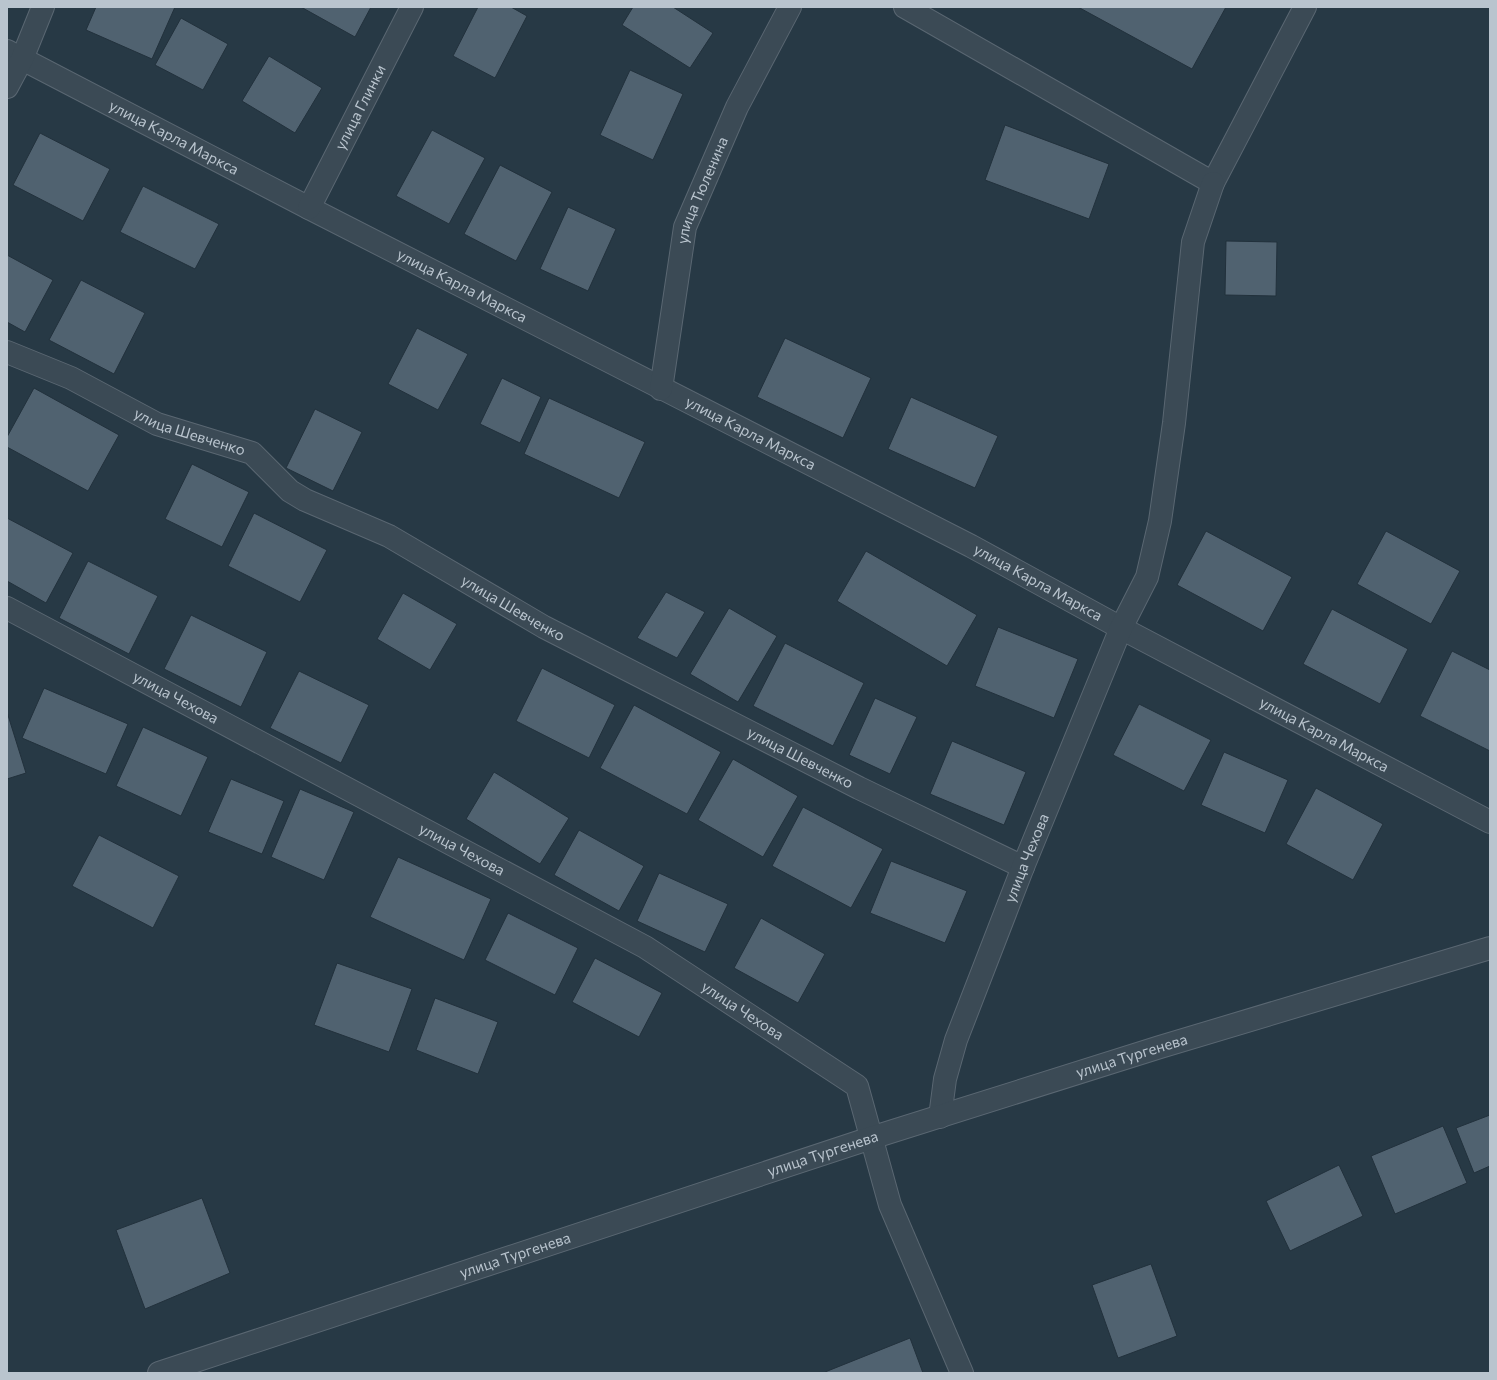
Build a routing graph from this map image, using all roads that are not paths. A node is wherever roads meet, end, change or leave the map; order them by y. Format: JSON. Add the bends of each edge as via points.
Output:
{"nodes":[{"id":1,"x":42,"y":7,"type":"edge"},
{"id":2,"x":412,"y":7,"type":"edge"},
{"id":3,"x":790,"y":7,"type":"edge"},
{"id":4,"x":905,"y":7,"type":"edge"},
{"id":5,"x":1305,"y":7,"type":"edge"},
{"id":6,"x":15,"y":55,"type":"edge"},
{"id":7,"x":7,"y":87,"type":"edge"},
{"id":8,"x":1213,"y":183,"type":"junction"},
{"id":9,"x":309,"y":208,"type":"junction"},
{"id":10,"x":7,"y":352,"type":"edge"},
{"id":11,"x":661,"y":389,"type":"junction"},
{"id":12,"x":7,"y":608,"type":"edge"},
{"id":13,"x":1121,"y":628,"type":"junction"},
{"id":14,"x":1490,"y":822,"type":"edge"},
{"id":15,"x":1023,"y":867,"type":"junction"},
{"id":16,"x":1490,"y":948,"type":"edge"},
{"id":17,"x":940,"y":1117,"type":"junction"},
{"id":18,"x":871,"y":1138,"type":"junction"},
{"id":19,"x":159,"y":1373,"type":"edge"},
{"id":20,"x":962,"y":1373,"type":"edge"}],
"edges":[{"from":1,"to":6,"type":"street"},
{"from":2,"to":9,"type":"street","name":"улица Глинки"},
{"from":3,"to":11,"type":"street","name":"улица Тюленина","via":[[737,106],[685,227]]},
{"from":4,"to":8,"type":"street"},
{"from":5,"to":8,"type":"street","name":"улица Чехова"},
{"from":6,"to":7,"type":"street"},
{"from":6,"to":9,"type":"street","name":"улица Карла Маркса"},
{"from":8,"to":13,"type":"street","name":"улица Чехова","via":[[1193,242],[1174,423],[1160,521],[1147,577]]},
{"from":9,"to":11,"type":"street","name":"улица Карла Маркса"},
{"from":10,"to":15,"type":"street","name":"улица Шевченко","via":[[71,378],[157,424],[252,454],[290,491],[305,500],[389,536],[544,627],[859,788]]},
{"from":11,"to":13,"type":"street","name":"улица Карла Маркса","via":[[971,546]]},
{"from":12,"to":18,"type":"street","name":"улица Чехова","via":[[645,947],[857,1086]]},
{"from":13,"to":14,"type":"street","name":"улица Карла Маркса"},
{"from":13,"to":15,"type":"street","name":"улица Чехова"},
{"from":15,"to":17,"type":"street","name":"улица Чехова","via":[[956,1040],[945,1079]]},
{"from":16,"to":17,"type":"street","name":"улица Тургенева"},
{"from":17,"to":18,"type":"street","name":"улица Тургенева"},
{"from":18,"to":19,"type":"street","name":"улица Тургенева"},
{"from":18,"to":20,"type":"street","name":"улица Чехова","via":[[890,1205]]}]}
